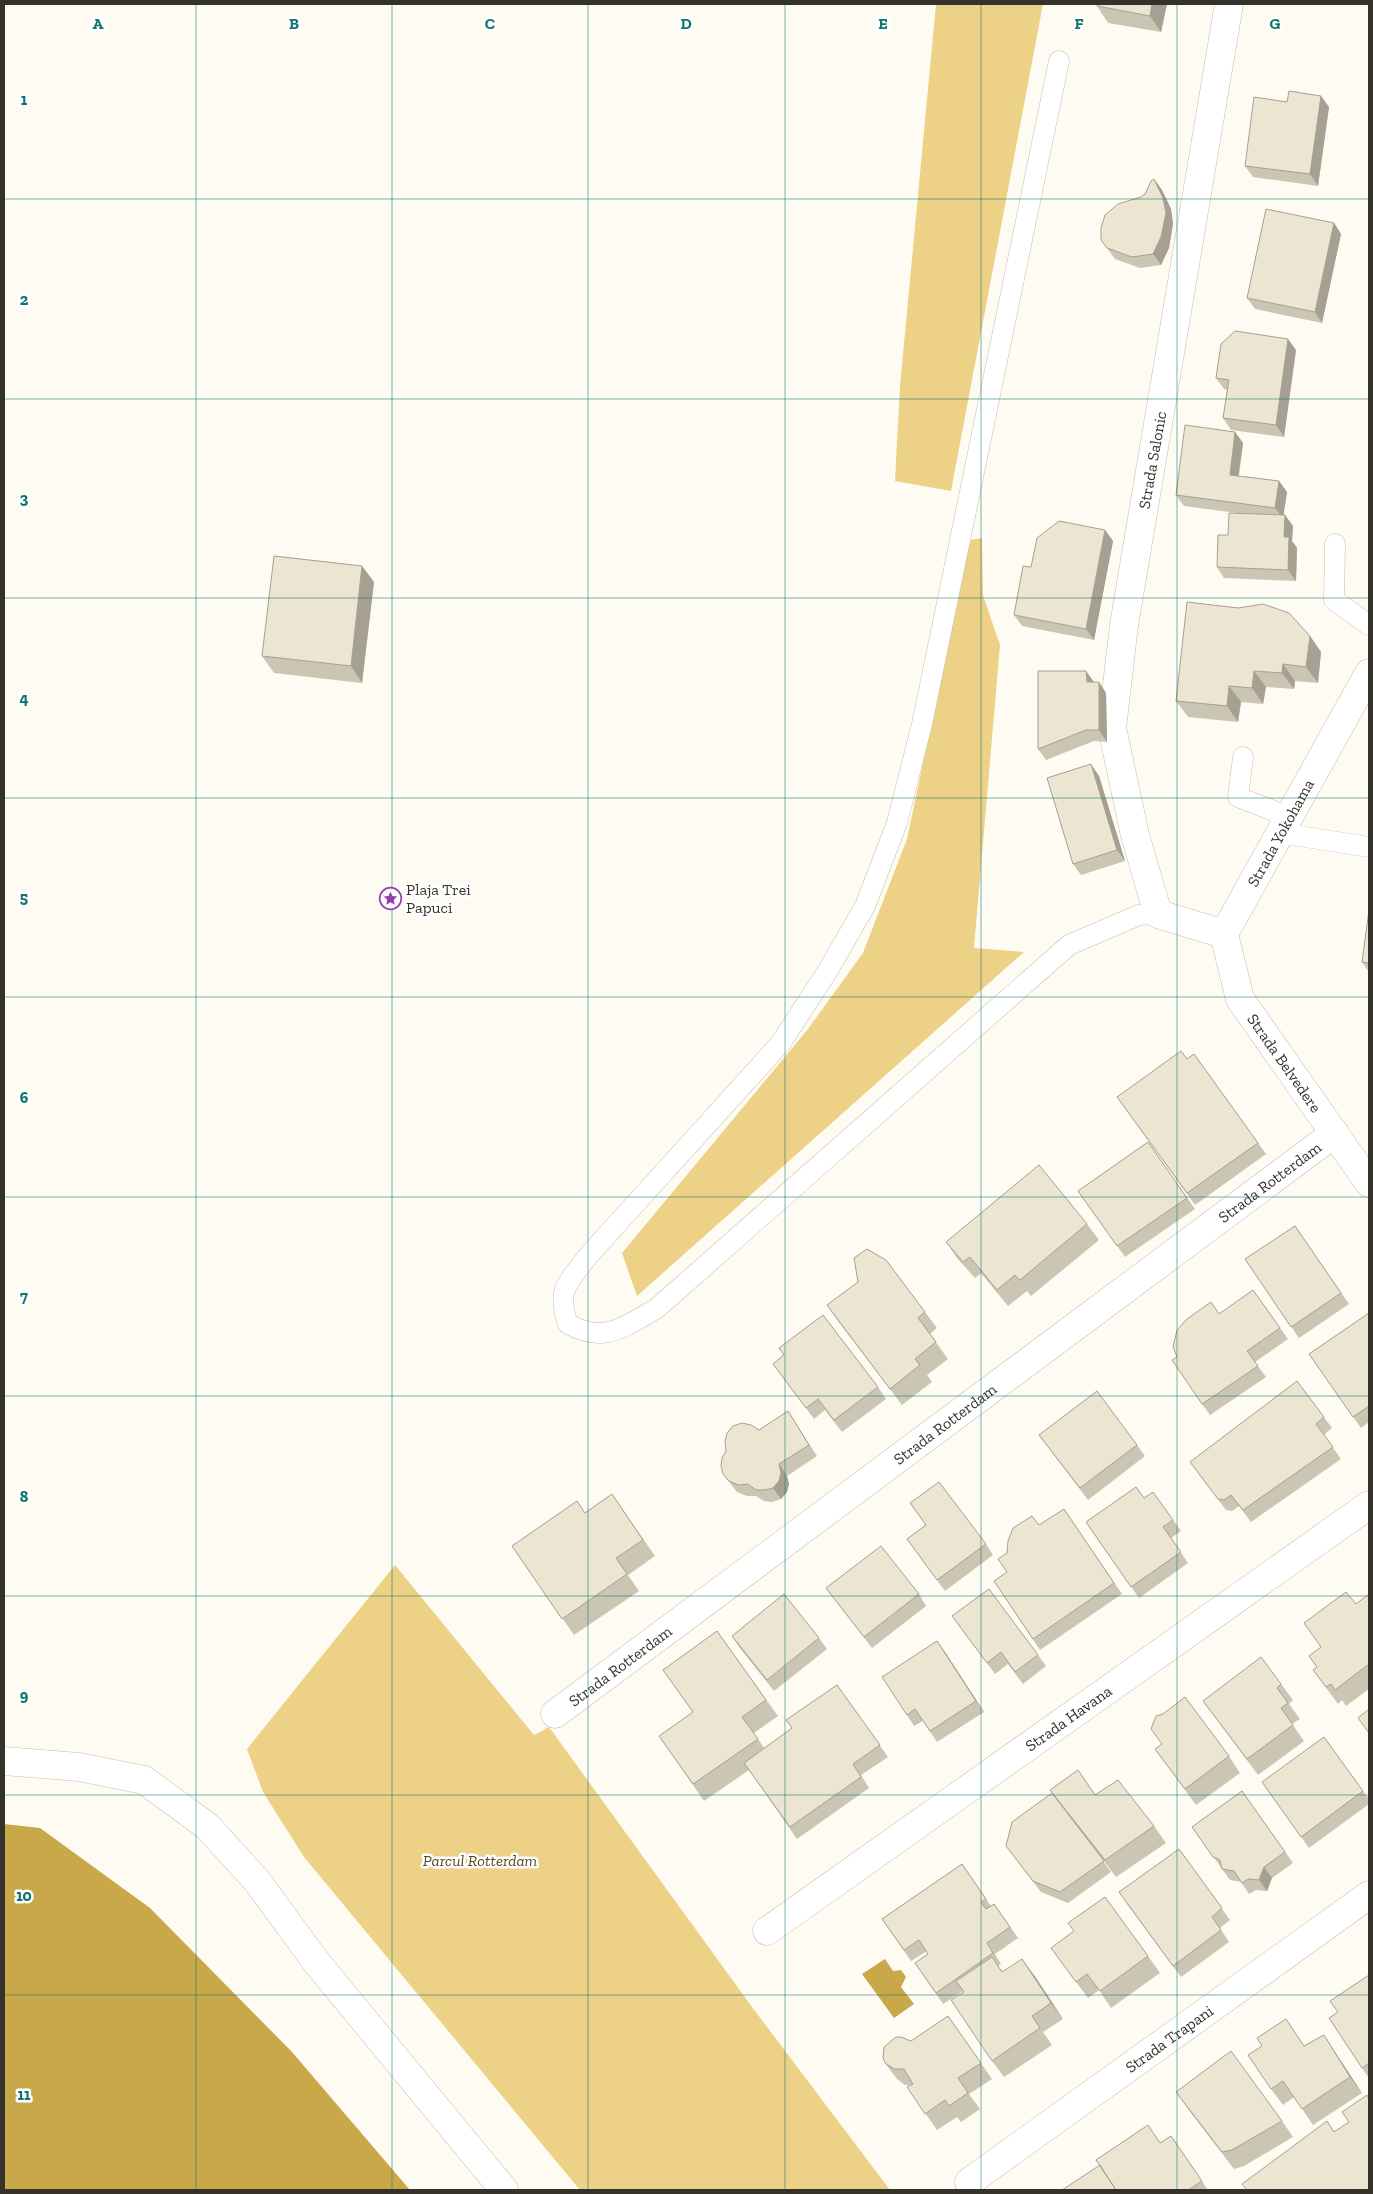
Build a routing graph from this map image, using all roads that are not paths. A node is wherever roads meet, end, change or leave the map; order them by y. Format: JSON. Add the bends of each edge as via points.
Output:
{"nodes":[{"id":1,"x":1229,"y":4,"type":"edge"},
{"id":2,"x":1060,"y":60,"type":"dead end"},
{"id":3,"x":1335,"y":544,"type":"dead end"},
{"id":4,"x":1369,"y":625,"type":"edge"},
{"id":5,"x":1369,"y":673,"type":"edge"},
{"id":6,"x":1243,"y":756,"type":"dead end"},
{"id":7,"x":1284,"y":825,"type":"junction"},
{"id":8,"x":1369,"y":847,"type":"edge"},
{"id":9,"x":1158,"y":914,"type":"junction"},
{"id":10,"x":1224,"y":934,"type":"junction"},
{"id":11,"x":1335,"y":1133,"type":"junction"},
{"id":12,"x":1369,"y":1183,"type":"edge"},
{"id":13,"x":1369,"y":1505,"type":"edge"},
{"id":14,"x":555,"y":1714,"type":"dead end"},
{"id":15,"x":4,"y":1762,"type":"edge"},
{"id":16,"x":1369,"y":1895,"type":"edge"},
{"id":17,"x":767,"y":1930,"type":"dead end"},
{"id":18,"x":969,"y":2182,"type":"dead end"},
{"id":19,"x":504,"y":2190,"type":"edge"}],
"edges":[{"from":1,"to":9,"type":"street","name":"Strada Salonic","via":[[1124,625],[1112,728],[1135,835]]},
{"from":2,"to":9,"type":"lane","via":[[922,724],[897,823],[865,906],[780,1044],[588,1256],[564,1289],[563,1310],[568,1324],[583,1332],[604,1334],[656,1309],[1070,945],[1139,915]]},
{"from":3,"to":4,"type":"lane","via":[[1334,600]]},
{"from":5,"to":7,"type":"street","name":"Strada Yokohama"},
{"from":6,"to":7,"type":"lane","via":[[1238,796]]},
{"from":7,"to":8,"type":"lane"},
{"from":7,"to":10,"type":"street","name":"Strada Yokohama"},
{"from":9,"to":10,"type":"street"},
{"from":10,"to":11,"type":"street","name":"Strada Belvedere","via":[[1240,999]]},
{"from":11,"to":12,"type":"street","name":"Strada Belvedere"},
{"from":11,"to":14,"type":"street","name":"Strada Rotterdam"},
{"from":13,"to":17,"type":"street","name":"Strada Havana"},
{"from":15,"to":19,"type":"street","via":[[79,1768],[144,1780],[207,1826],[257,1881],[317,1963]]},
{"from":16,"to":18,"type":"street","name":"Strada Trapani"}]}
